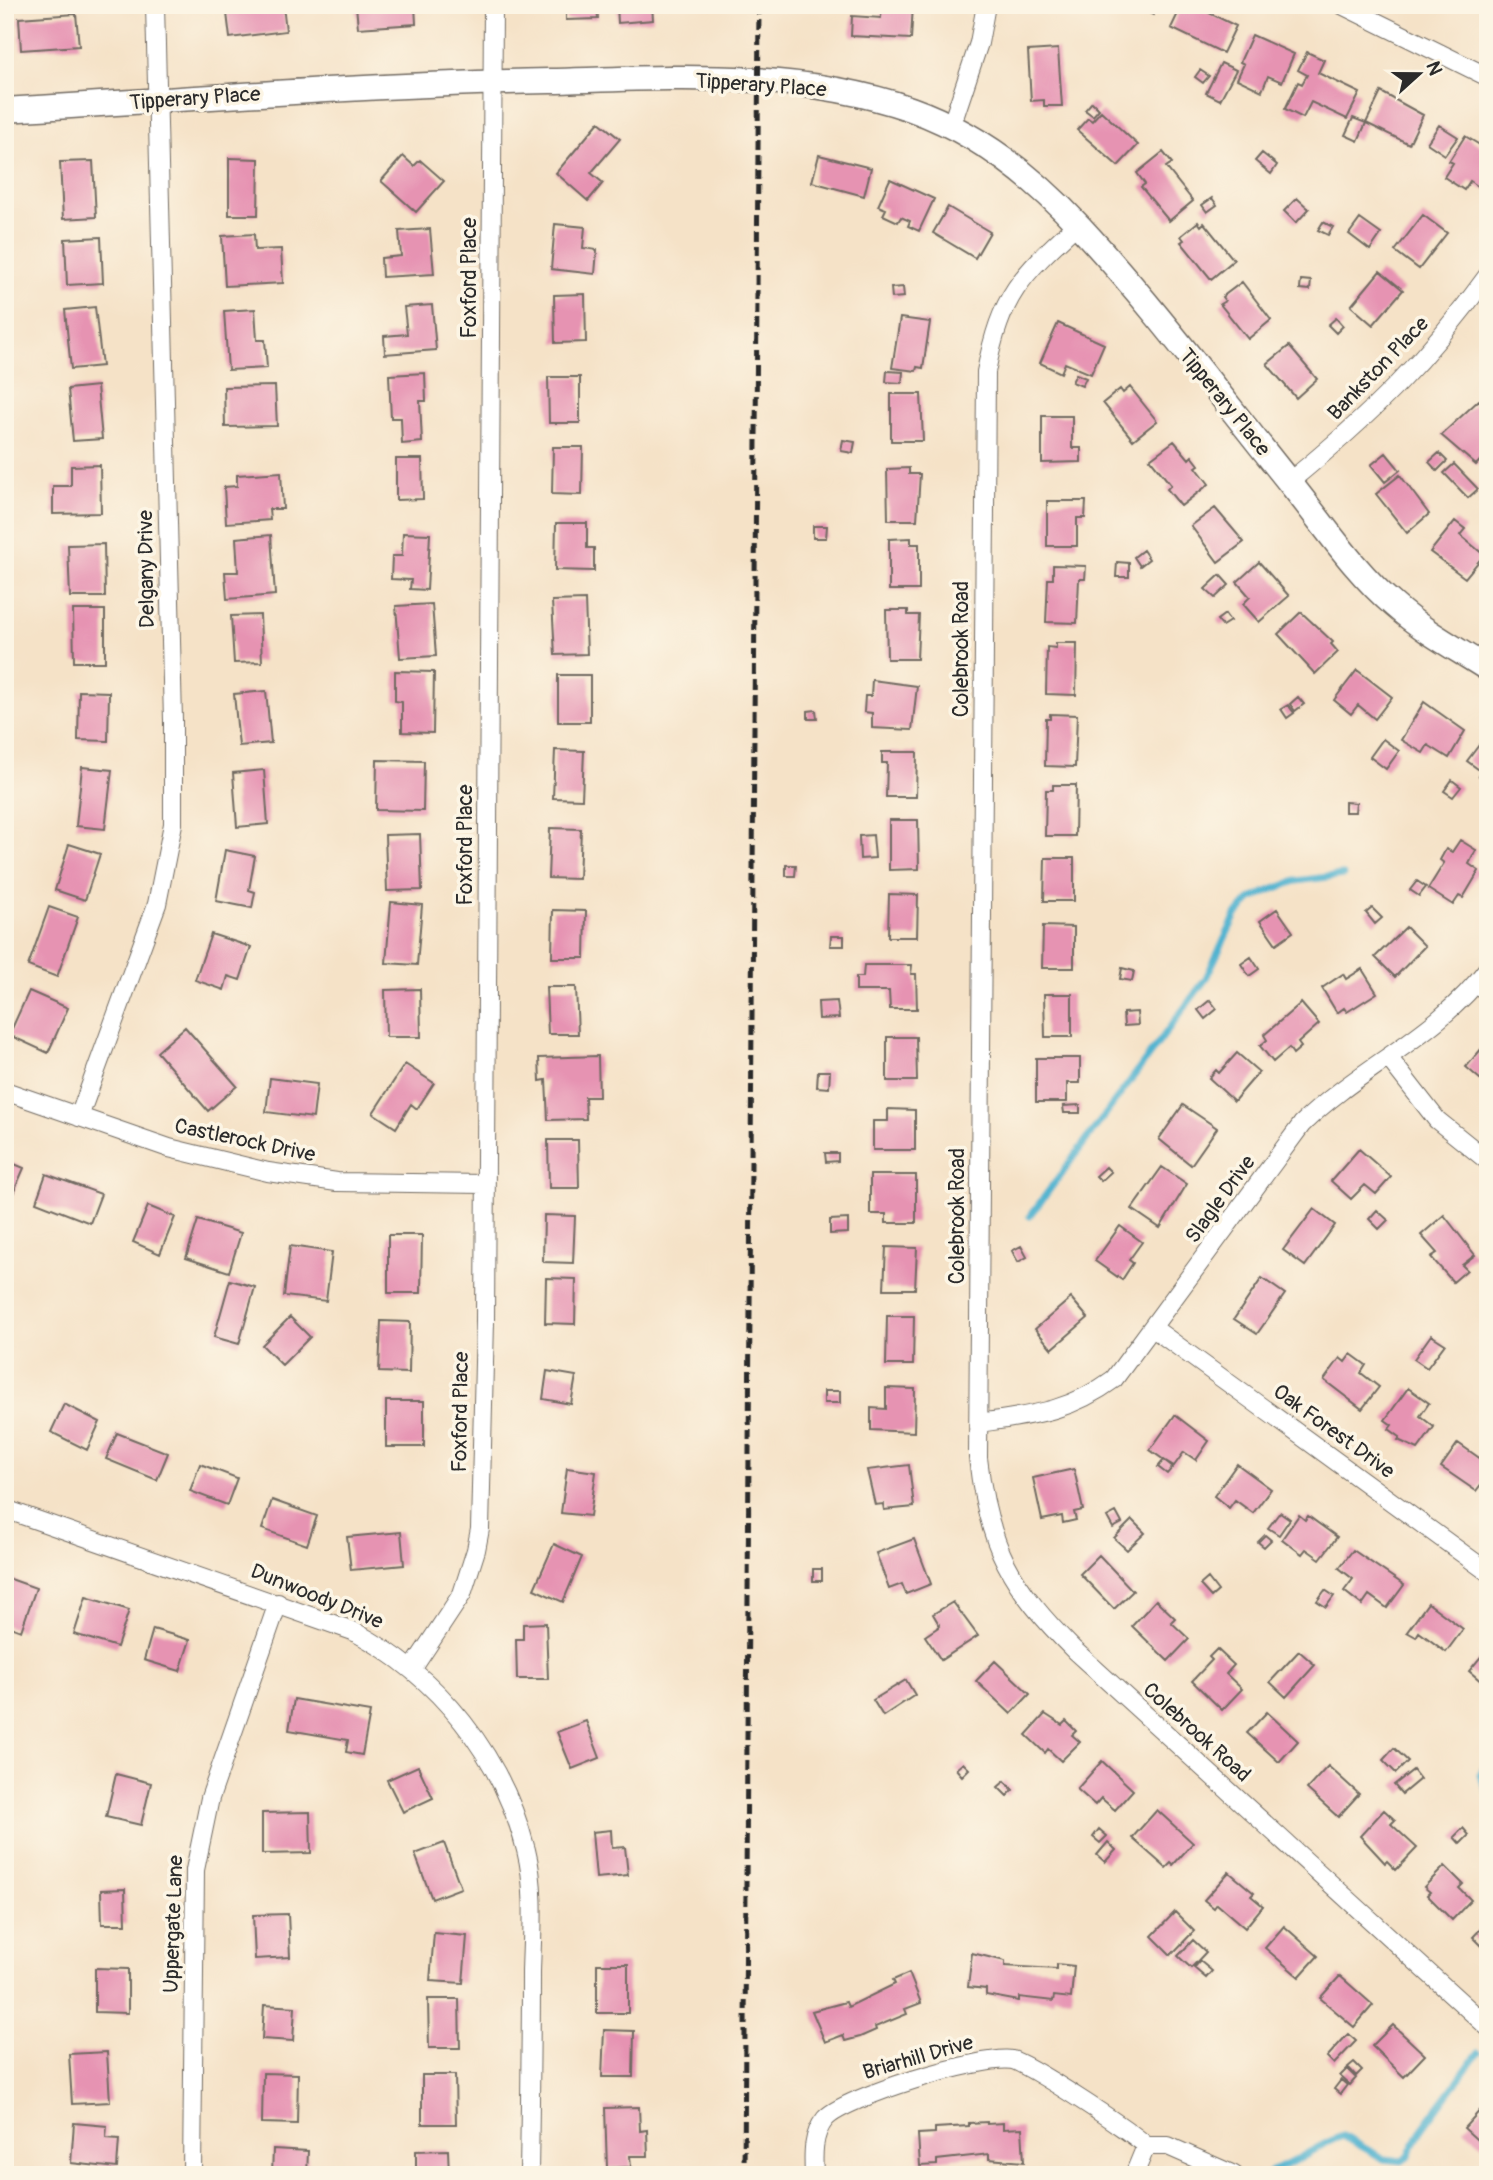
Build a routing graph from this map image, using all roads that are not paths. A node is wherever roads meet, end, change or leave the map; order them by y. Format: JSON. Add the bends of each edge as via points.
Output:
{"nodes":[{"id":1,"x":155,"y":5,"type":"edge"},
{"id":2,"x":494,"y":5,"type":"edge"},
{"id":3,"x":986,"y":5,"type":"edge"},
{"id":4,"x":1342,"y":5,"type":"edge"},
{"id":5,"x":1488,"y":77,"type":"edge"},
{"id":6,"x":493,"y":82,"type":"junction"},
{"id":7,"x":157,"y":100,"type":"junction"},
{"id":8,"x":5,"y":110,"type":"edge"},
{"id":9,"x":951,"y":127,"type":"junction"},
{"id":10,"x":1077,"y":224,"type":"junction"},
{"id":11,"x":1488,"y":275,"type":"edge"},
{"id":12,"x":1289,"y":482,"type":"junction"},
{"id":13,"x":1488,"y":669,"type":"edge"},
{"id":14,"x":1488,"y":968,"type":"edge"},
{"id":15,"x":1388,"y":1057,"type":"junction"},
{"id":16,"x":5,"y":1091,"type":"edge"},
{"id":17,"x":79,"y":1117,"type":"junction"},
{"id":18,"x":1488,"y":1161,"type":"edge"},
{"id":19,"x":484,"y":1184,"type":"junction"},
{"id":20,"x":1153,"y":1328,"type":"junction"},
{"id":21,"x":979,"y":1423,"type":"junction"},
{"id":22,"x":5,"y":1508,"type":"edge"},
{"id":23,"x":1488,"y":1572,"type":"edge"},
{"id":24,"x":278,"y":1603,"type":"junction"},
{"id":25,"x":413,"y":1668,"type":"junction"},
{"id":26,"x":1488,"y":2027,"type":"edge"},
{"id":27,"x":1146,"y":2146,"type":"junction"},
{"id":28,"x":192,"y":2175,"type":"edge"},
{"id":29,"x":530,"y":2175,"type":"edge"},
{"id":30,"x":814,"y":2175,"type":"edge"},
{"id":31,"x":1134,"y":2175,"type":"edge"},
{"id":32,"x":1234,"y":2175,"type":"edge"}],
"edges":[{"from":1,"to":7,"type":"street","name":"Delgany Drive"},
{"from":2,"to":6,"type":"street","name":"Foxford Place"},
{"from":3,"to":9,"type":"street","via":[[979,43]]},
{"from":4,"to":5,"type":"street"},
{"from":6,"to":7,"type":"street","name":"Tipperary Place"},
{"from":6,"to":9,"type":"street","name":"Tipperary Place","via":[[627,79],[799,84],[860,94]]},
{"from":6,"to":19,"type":"street","name":"Foxford Place"},
{"from":7,"to":8,"type":"street","name":"Tipperary Place"},
{"from":7,"to":17,"type":"street","name":"Delgany Drive","via":[[173,824],[157,904]]},
{"from":9,"to":10,"type":"street","name":"Tipperary Place","via":[[1017,167]]},
{"from":10,"to":12,"type":"street","name":"Tipperary Place"},
{"from":10,"to":21,"type":"street","name":"Colebrook Road","via":[[1035,263],[1009,296],[994,330],[986,372]]},
{"from":11,"to":12,"type":"street","name":"Bankston Place","via":[[1398,387]]},
{"from":12,"to":13,"type":"street","name":"Tipperary Place","via":[[1365,577],[1394,605]]},
{"from":14,"to":15,"type":"street","name":"Slagle Drive","via":[[1443,1018]]},
{"from":15,"to":18,"type":"street","via":[[1437,1121]]},
{"from":15,"to":20,"type":"street","name":"Slagle Drive","via":[[1324,1102],[1302,1124]]},
{"from":16,"to":17,"type":"street","name":"Castlerock Drive"},
{"from":17,"to":19,"type":"street","name":"Castlerock Drive","via":[[169,1149],[268,1172],[337,1182]]},
{"from":19,"to":25,"type":"street","name":"Foxford Place","via":[[480,1529],[462,1594]]},
{"from":20,"to":21,"type":"street","name":"Slagle Drive","via":[[1114,1379],[1090,1397],[1054,1412]]},
{"from":20,"to":23,"type":"street","name":"Oak Forest Drive"},
{"from":21,"to":26,"type":"street","name":"Colebrook Road","via":[[982,1499],[991,1530],[1020,1591],[1038,1614]]},
{"from":22,"to":24,"type":"street","name":"Dunwoody Drive"},
{"from":24,"to":25,"type":"street","name":"Dunwoody Drive","via":[[354,1631]]},
{"from":24,"to":28,"type":"street","name":"Uppergate Lane","via":[[210,1798],[195,1870]]},
{"from":25,"to":29,"type":"street","name":"Dunwoody Drive","via":[[480,1746],[503,1787],[527,1852],[532,1913]]},
{"from":27,"to":30,"type":"street","name":"Briarhill Drive","via":[[1021,2062],[982,2061],[837,2108],[817,2134],[812,2149]]},
{"from":27,"to":31,"type":"street"},
{"from":27,"to":32,"type":"street","name":"Briarhill Drive","via":[[1168,2147]]}]}
